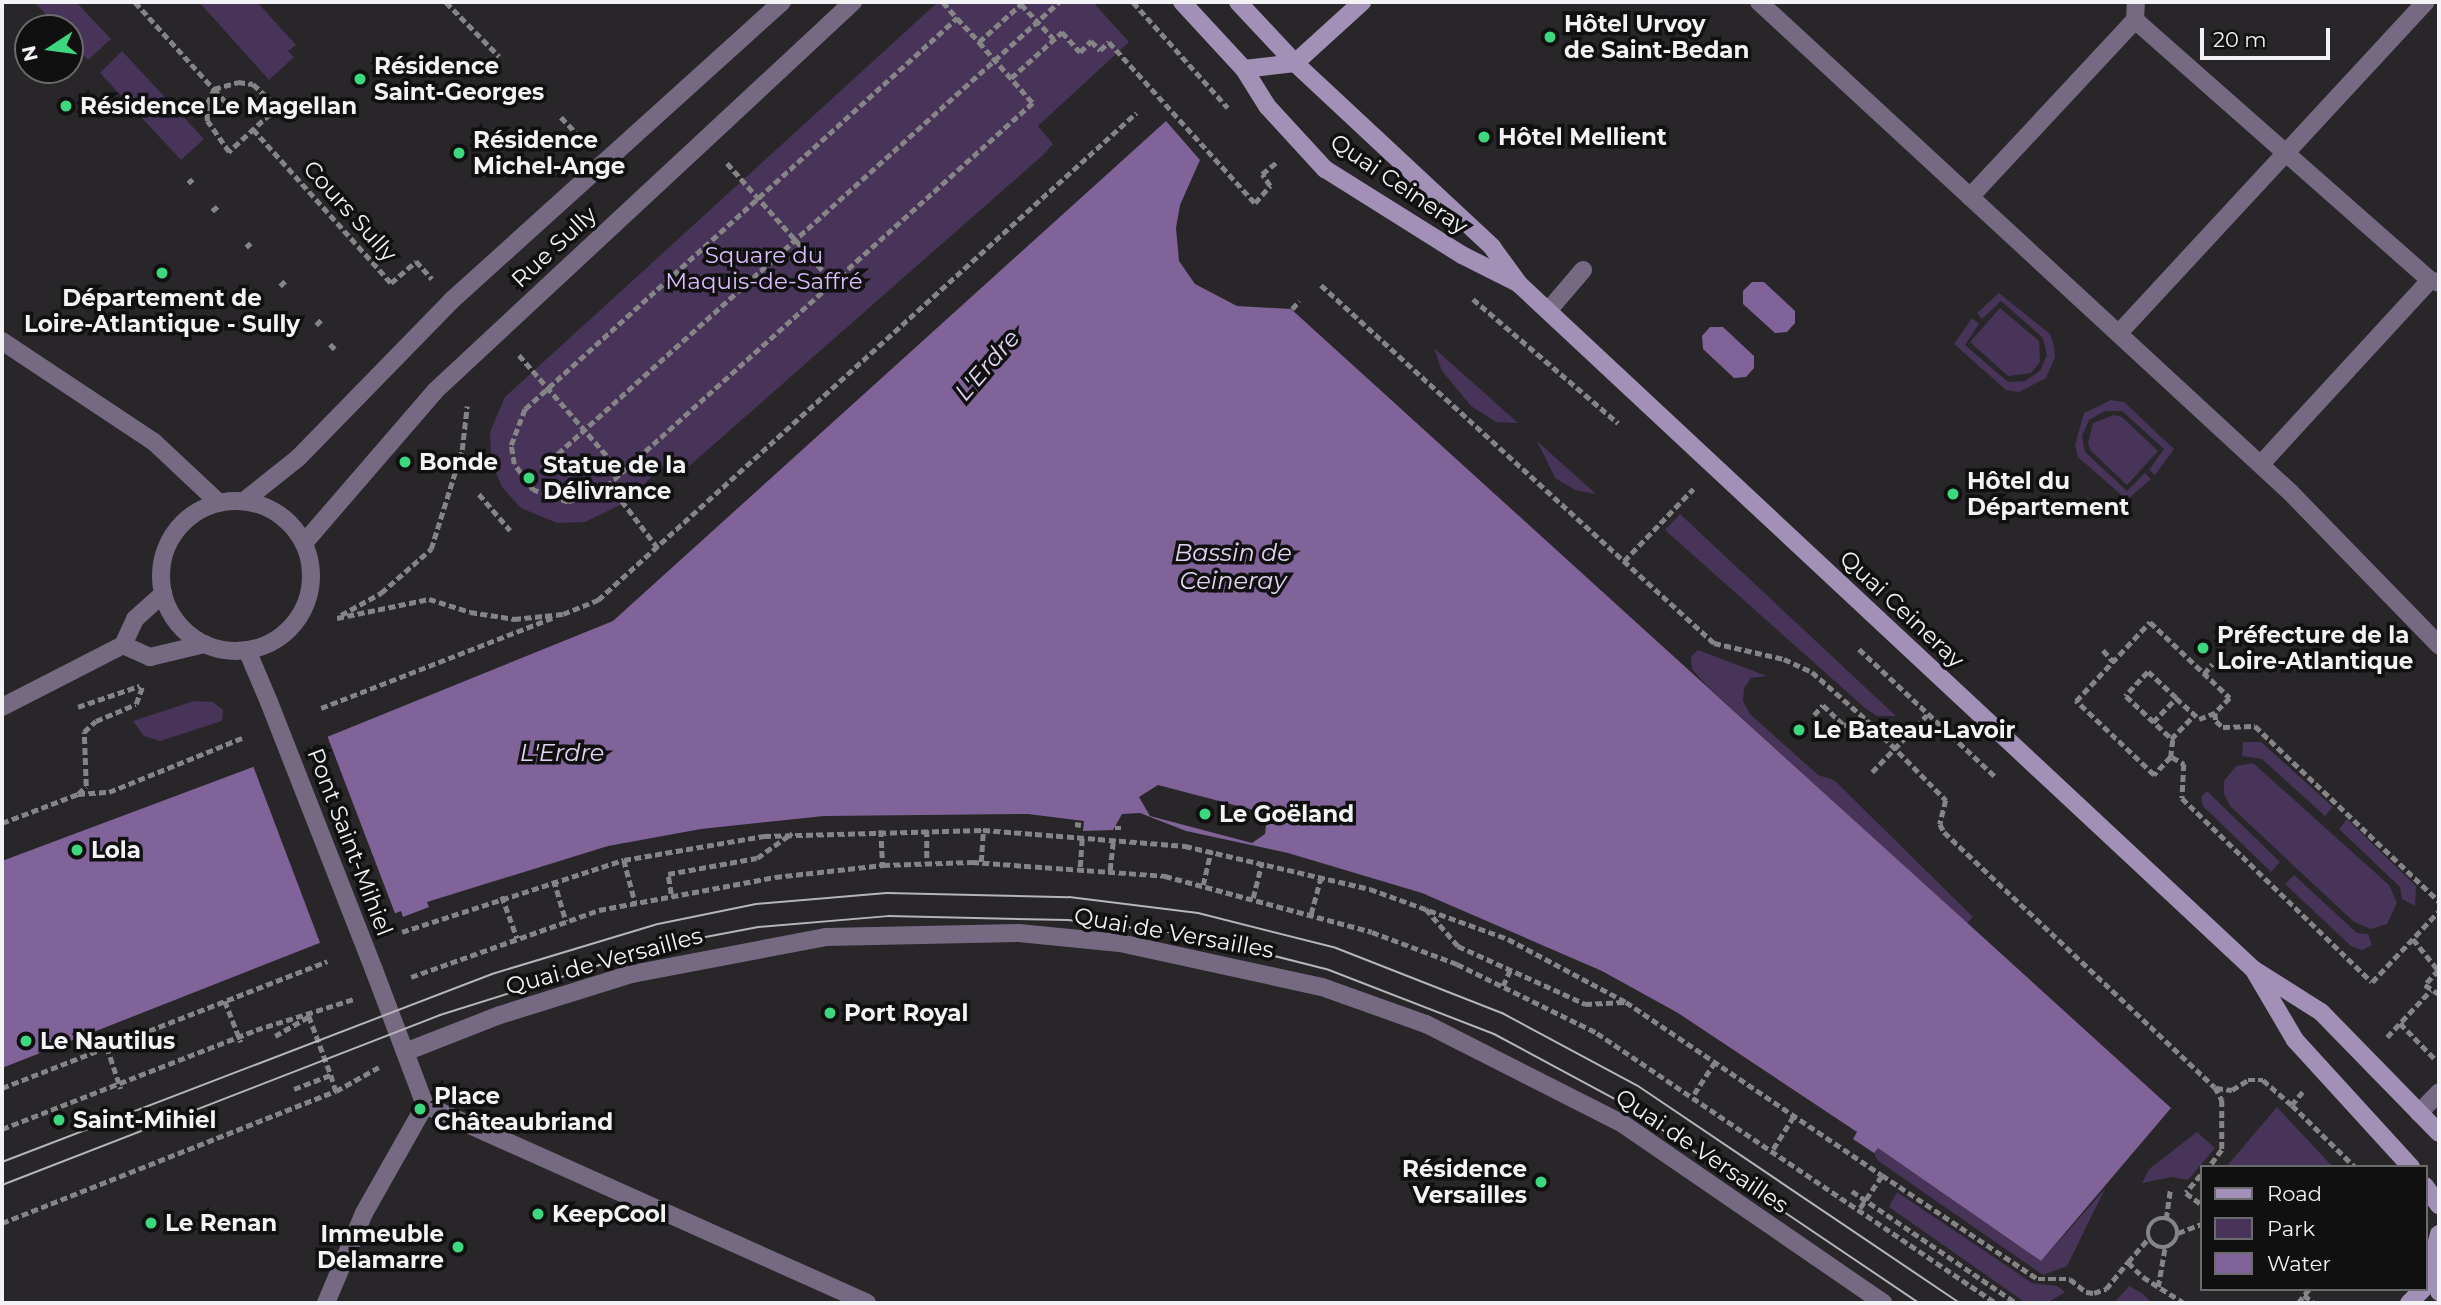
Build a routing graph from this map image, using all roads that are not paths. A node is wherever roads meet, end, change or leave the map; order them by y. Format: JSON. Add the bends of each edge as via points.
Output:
{"nodes":[{"id":1,"x":782,"y":2,"type":"edge"},
{"id":2,"x":853,"y":2,"type":"edge"},
{"id":3,"x":1182,"y":2,"type":"edge"},
{"id":4,"x":1238,"y":2,"type":"edge"},
{"id":5,"x":1362,"y":2,"type":"edge"},
{"id":6,"x":1759,"y":2,"type":"edge"},
{"id":7,"x":2426,"y":2,"type":"edge"},
{"id":8,"x":2136,"y":11,"type":"edge"},
{"id":9,"x":1296,"y":63,"type":"junction"},
{"id":10,"x":1244,"y":69,"type":"junction"},
{"id":11,"x":2286,"y":154,"type":"junction"},
{"id":12,"x":1970,"y":197,"type":"junction"},
{"id":13,"x":1583,"y":270,"type":"dead end"},
{"id":14,"x":2434,"y":281,"type":"edge"},
{"id":15,"x":1519,"y":284,"type":"junction"},
{"id":16,"x":1548,"y":311,"type":"junction"},
{"id":17,"x":2119,"y":333,"type":"junction"},
{"id":18,"x":2,"y":341,"type":"edge"},
{"id":19,"x":2261,"y":464,"type":"junction"},
{"id":20,"x":244,"y":501,"type":"junction"},
{"id":21,"x":219,"y":503,"type":"junction"},
{"id":22,"x":304,"y":543,"type":"junction"},
{"id":23,"x":163,"y":594,"type":"junction"},
{"id":24,"x":204,"y":644,"type":"junction"},
{"id":25,"x":124,"y":645,"type":"junction"},
{"id":26,"x":2439,"y":645,"type":"edge"},
{"id":27,"x":247,"y":650,"type":"junction"},
{"id":28,"x":2,"y":707,"type":"edge"},
{"id":29,"x":2253,"y":969,"type":"junction"},
{"id":30,"x":405,"y":1052,"type":"junction"},
{"id":31,"x":2439,"y":1092,"type":"edge"},
{"id":32,"x":425,"y":1105,"type":"junction"},
{"id":33,"x":2419,"y":1113,"type":"junction"},
{"id":34,"x":2439,"y":1133,"type":"edge"},
{"id":35,"x":2409,"y":1165,"type":"edge"},
{"id":36,"x":2427,"y":1189,"type":"edge"},
{"id":37,"x":2439,"y":1205,"type":"edge"},
{"id":38,"x":2433,"y":1240,"type":"edge"},
{"id":39,"x":2430,"y":1286,"type":"edge"},
{"id":40,"x":2424,"y":1291,"type":"edge"},
{"id":41,"x":326,"y":1303,"type":"edge"},
{"id":42,"x":867,"y":1303,"type":"edge"},
{"id":43,"x":1883,"y":1303,"type":"edge"},
{"id":44,"x":2409,"y":1303,"type":"edge"}],
"edges":[{"from":1,"to":20,"type":"street","name":"Rue Sully","via":[[451,301],[298,457]]},
{"from":2,"to":22,"type":"street","name":"Rue Sully","via":[[427,400]]},
{"from":3,"to":10,"type":"main road","name":"Quai Ceineray"},
{"from":4,"to":9,"type":"main road","name":"Quai Ceineray"},
{"from":5,"to":9,"type":"main road"},
{"from":6,"to":12,"type":"street"},
{"from":7,"to":11,"type":"street"},
{"from":8,"to":11,"type":"street"},
{"from":8,"to":12,"type":"street"},
{"from":9,"to":10,"type":"main road"},
{"from":9,"to":15,"type":"main road","name":"Quai Ceineray","via":[[1492,247]]},
{"from":10,"to":15,"type":"main road","name":"Quai Ceineray","via":[[1267,106],[1325,169],[1462,255]]},
{"from":11,"to":14,"type":"street"},
{"from":11,"to":17,"type":"street"},
{"from":12,"to":17,"type":"street"},
{"from":13,"to":16,"type":"street"},
{"from":14,"to":19,"type":"street"},
{"from":15,"to":16,"type":"main road","name":"Quai Ceineray"},
{"from":16,"to":29,"type":"main road","name":"Quai Ceineray"},
{"from":17,"to":19,"type":"street"},
{"from":18,"to":21,"type":"street","via":[[154,442]]},
{"from":19,"to":26,"type":"street"},
{"from":20,"to":21,"type":"street"},
{"from":20,"to":22,"type":"street","via":[[279,514]]},
{"from":21,"to":23,"type":"street","via":[[193,514],[173,534],[162,561]]},
{"from":22,"to":27,"type":"street","via":[[311,578],[306,604],[285,633]]},
{"from":23,"to":24,"type":"street","via":[[177,624]]},
{"from":23,"to":25,"type":"street","via":[[135,619]]},
{"from":24,"to":25,"type":"street","via":[[150,657]]},
{"from":24,"to":27,"type":"street","via":[[226,651]]},
{"from":25,"to":28,"type":"street"},
{"from":27,"to":30,"type":"street","name":"Pont Saint-Mihiel","bridge":true},
{"from":29,"to":33,"type":"main road","name":"Quai Ceineray","via":[[2321,1012]]},
{"from":29,"to":35,"type":"main road","name":"Quai Ceineray","via":[[2295,1040]]},
{"from":30,"to":32,"type":"street","name":"Pont Saint-Mihiel"},
{"from":30,"to":43,"type":"street","name":"Quai de Versailles","via":[[500,1015],[632,974],[814,939],[931,931],[1019,933],[1120,943],[1322,987],[1426,1024],[1623,1124]]},
{"from":31,"to":33,"type":"street"},
{"from":32,"to":41,"type":"street","via":[[364,1213]]},
{"from":32,"to":42,"type":"street"},
{"from":33,"to":34,"type":"main road","name":"Quai Ceineray"},
{"from":36,"to":37,"type":"main road"},
{"from":38,"to":39,"type":"main road"},
{"from":40,"to":44,"type":"main road"}]}
